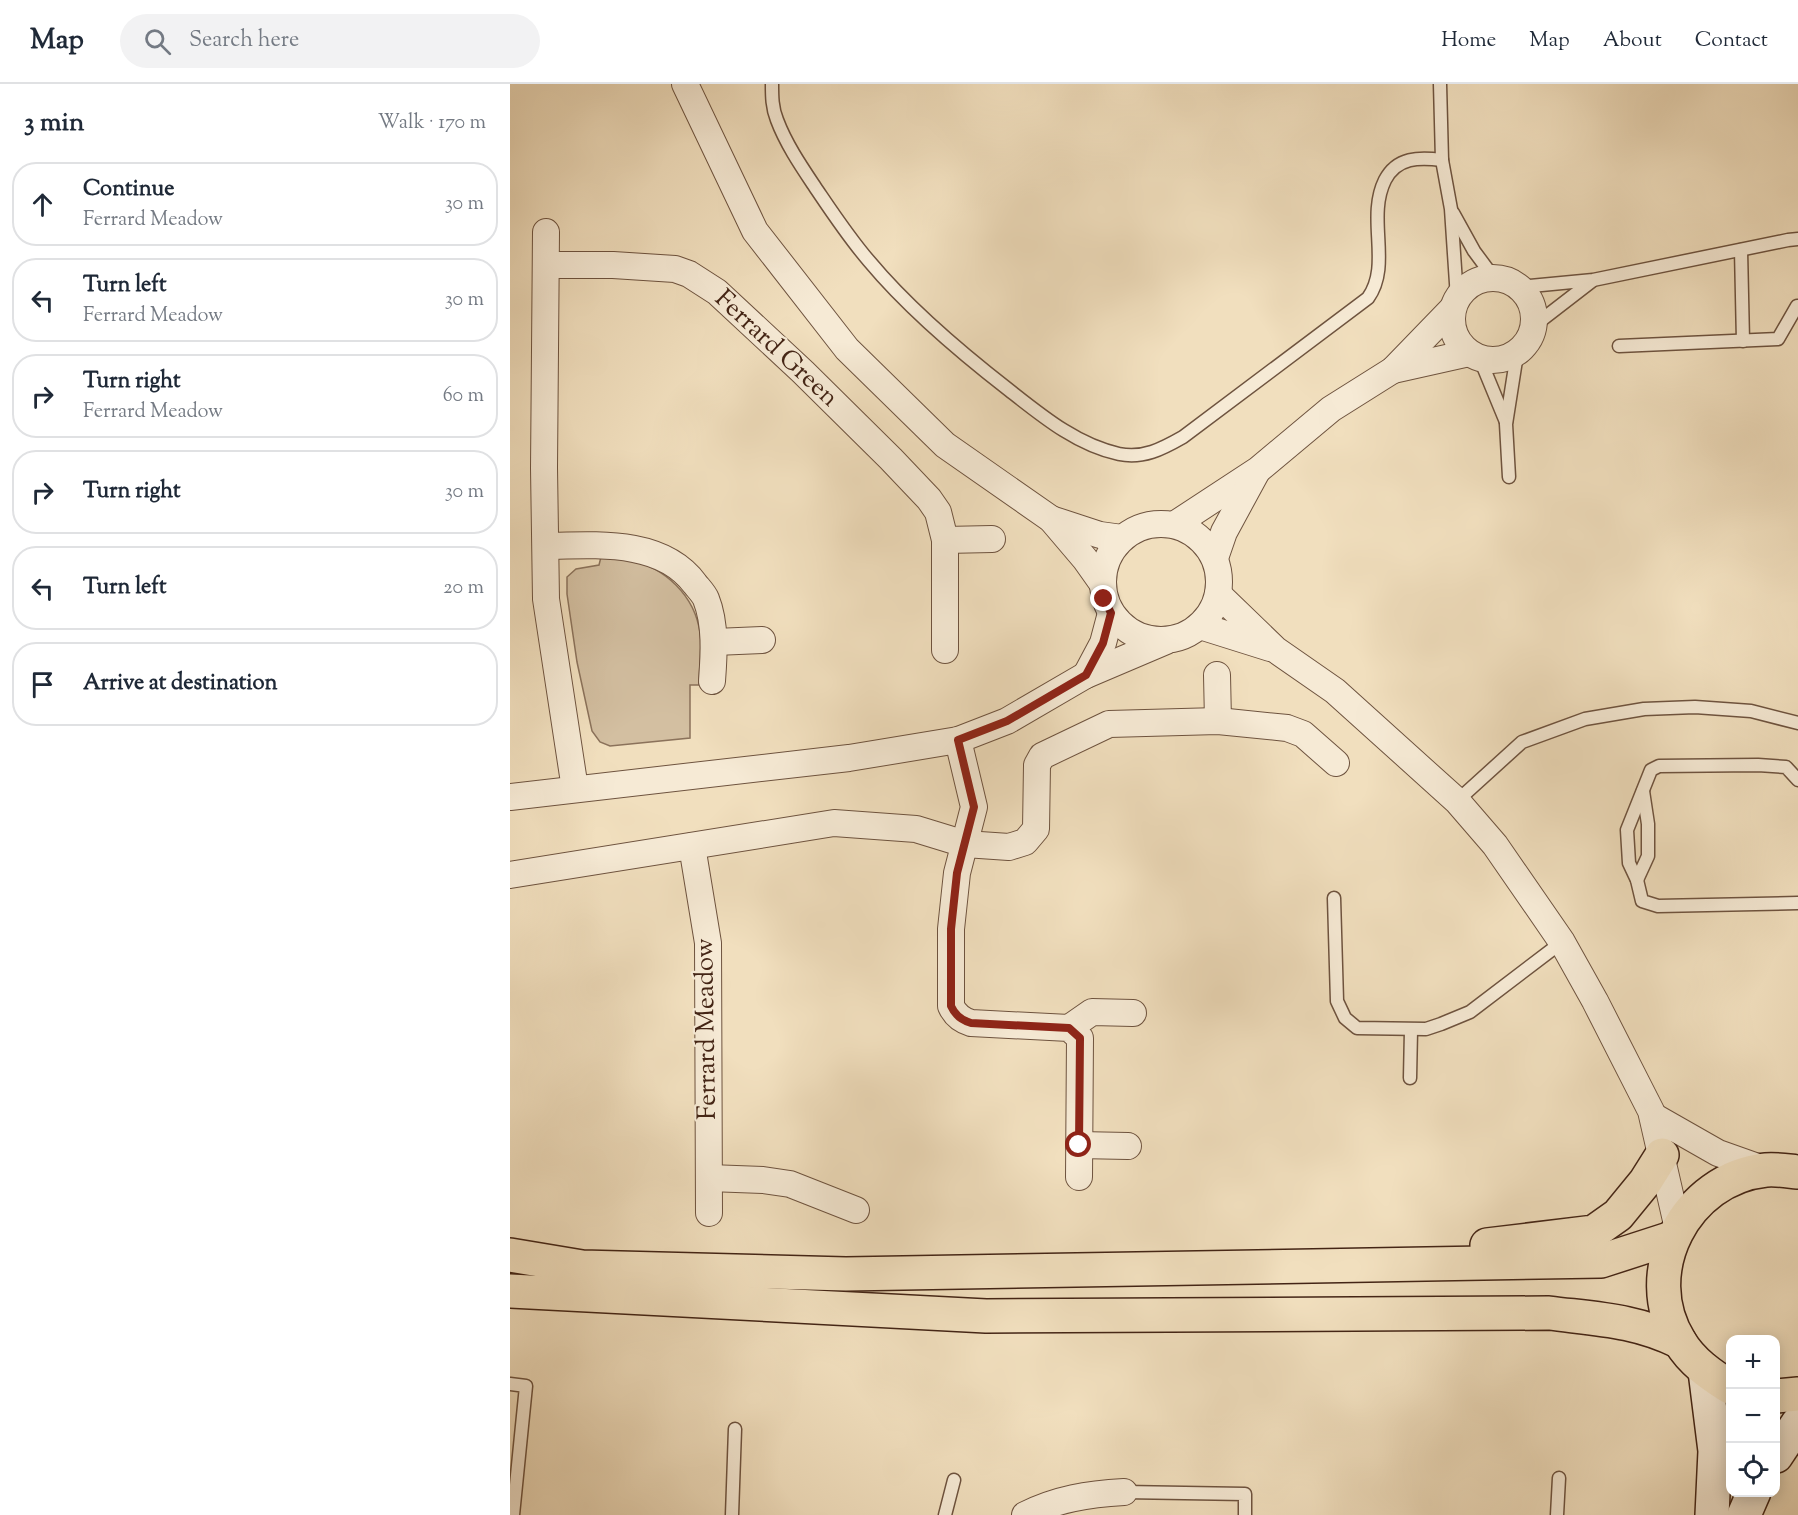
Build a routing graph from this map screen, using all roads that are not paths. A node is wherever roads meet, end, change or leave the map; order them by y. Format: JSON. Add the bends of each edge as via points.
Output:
{"nodes":[{"id":1,"x":685,"y":84,"type":"edge"},
{"id":2,"x":772,"y":84,"type":"edge"},
{"id":3,"x":1440,"y":84,"type":"edge"},
{"id":4,"x":1442,"y":160,"type":"junction"},
{"id":5,"x":1451,"y":209,"type":"junction"},
{"id":6,"x":546,"y":232,"type":"dead end"},
{"id":7,"x":1798,"y":239,"type":"edge"},
{"id":8,"x":1741,"y":250,"type":"junction"},
{"id":9,"x":547,"y":265,"type":"junction"},
{"id":10,"x":1494,"y":278,"type":"junction"},
{"id":11,"x":1593,"y":280,"type":"junction"},
{"id":12,"x":1520,"y":287,"type":"junction"},
{"id":13,"x":1455,"y":303,"type":"junction"},
{"id":14,"x":1797,"y":306,"type":"edge"},
{"id":15,"x":1535,"y":325,"type":"junction"},
{"id":16,"x":1743,"y":341,"type":"junction"},
{"id":17,"x":1619,"y":346,"type":"dead end"},
{"id":18,"x":1517,"y":354,"type":"junction"},
{"id":19,"x":1474,"y":356,"type":"junction"},
{"id":20,"x":1394,"y":370,"type":"junction"},
{"id":21,"x":1506,"y":424,"type":"junction"},
{"id":22,"x":1258,"y":470,"type":"junction"},
{"id":23,"x":1509,"y":477,"type":"dead end"},
{"id":24,"x":1051,"y":519,"type":"junction"},
{"id":25,"x":1174,"y":525,"type":"junction"},
{"id":26,"x":1122,"y":538,"type":"junction"},
{"id":27,"x":992,"y":539,"type":"dead end"},
{"id":28,"x":945,"y":540,"type":"junction"},
{"id":29,"x":546,"y":546,"type":"junction"},
{"id":30,"x":1215,"y":558,"type":"junction"},
{"id":31,"x":1102,"y":583,"type":"junction"},
{"id":32,"x":1218,"y":594,"type":"junction"},
{"id":33,"x":1111,"y":613,"type":"junction"},
{"id":34,"x":1200,"y":626,"type":"junction"},
{"id":35,"x":762,"y":640,"type":"dead end"},
{"id":36,"x":1166,"y":641,"type":"junction"},
{"id":37,"x":715,"y":642,"type":"junction"},
{"id":38,"x":945,"y":650,"type":"dead end"},
{"id":39,"x":1276,"y":650,"type":"junction"},
{"id":40,"x":1086,"y":675,"type":"junction"},
{"id":41,"x":1217,"y":675,"type":"dead end"},
{"id":42,"x":712,"y":681,"type":"dead end"},
{"id":43,"x":1218,"y":721,"type":"junction"},
{"id":44,"x":1798,"y":723,"type":"edge"},
{"id":45,"x":958,"y":740,"type":"junction"},
{"id":46,"x":1336,"y":763,"type":"dead end"},
{"id":47,"x":1798,"y":780,"type":"edge"},
{"id":48,"x":575,"y":789,"type":"junction"},
{"id":49,"x":1643,"y":790,"type":"junction"},
{"id":50,"x":510,"y":797,"type":"edge"},
{"id":51,"x":1457,"y":801,"type":"junction"},
{"id":52,"x":965,"y":843,"type":"junction"},
{"id":53,"x":692,"y":846,"type":"junction"},
{"id":54,"x":510,"y":875,"type":"edge"},
{"id":55,"x":1637,"y":880,"type":"junction"},
{"id":56,"x":1334,"y":898,"type":"dead end"},
{"id":57,"x":1798,"y":903,"type":"edge"},
{"id":58,"x":1562,"y":942,"type":"junction"},
{"id":59,"x":1133,"y":1013,"type":"dead end"},
{"id":60,"x":1069,"y":1028,"type":"junction"},
{"id":61,"x":1411,"y":1030,"type":"junction"},
{"id":62,"x":1410,"y":1078,"type":"dead end"},
{"id":63,"x":1653,"y":1116,"type":"junction"},
{"id":64,"x":1079,"y":1145,"type":"junction"},
{"id":65,"x":1128,"y":1146,"type":"dead end"},
{"id":66,"x":1662,"y":1155,"type":"junction"},
{"id":67,"x":1787,"y":1170,"type":"edge"},
{"id":68,"x":1079,"y":1177,"type":"dead end"},
{"id":69,"x":709,"y":1178,"type":"junction"},
{"id":70,"x":856,"y":1210,"type":"dead end"},
{"id":71,"x":709,"y":1213,"type":"dead end"},
{"id":72,"x":1675,"y":1234,"type":"junction"},
{"id":73,"x":510,"y":1256,"type":"edge"},
{"id":74,"x":1306,"y":1267,"type":"junction"},
{"id":75,"x":510,"y":1291,"type":"edge"},
{"id":76,"x":1680,"y":1342,"type":"junction"},
{"id":77,"x":1718,"y":1379,"type":"edge"},
{"id":78,"x":510,"y":1384,"type":"edge"},
{"id":79,"x":1798,"y":1394,"type":"edge"},
{"id":80,"x":1780,"y":1396,"type":"edge"},
{"id":81,"x":1798,"y":1423,"type":"edge"},
{"id":82,"x":735,"y":1429,"type":"dead end"},
{"id":83,"x":1780,"y":1450,"type":"edge"},
{"id":84,"x":1559,"y":1478,"type":"dead end"},
{"id":85,"x":954,"y":1480,"type":"dead end"},
{"id":86,"x":1124,"y":1492,"type":"joint"},
{"id":87,"x":1752,"y":1497,"type":"edge"},
{"id":88,"x":513,"y":1515,"type":"edge"},
{"id":89,"x":732,"y":1515,"type":"edge"},
{"id":90,"x":945,"y":1515,"type":"edge"},
{"id":91,"x":1025,"y":1515,"type":"edge"},
{"id":92,"x":1245,"y":1515,"type":"edge"},
{"id":93,"x":1557,"y":1515,"type":"edge"},
{"id":94,"x":1712,"y":1515,"type":"edge"},
{"id":95,"x":1744,"y":1515,"type":"edge"}],
"edges":[{"from":1,"to":24,"type":"street","via":[[755,231],[847,349],[945,445]]},
{"from":2,"to":4,"type":"lane","via":[[772,101],[786,141],[843,229],[889,284],[988,374],[1077,439],[1120,454],[1142,456],[1183,437],[1362,303],[1375,288],[1378,276],[1377,208],[1388,174],[1408,160]]},
{"from":3,"to":4,"type":"lane"},
{"from":4,"to":5,"type":"lane"},
{"from":5,"to":10,"type":"lane"},
{"from":5,"to":13,"type":"lane"},
{"from":6,"to":9,"type":"street"},
{"from":7,"to":8,"type":"lane"},
{"from":8,"to":11,"type":"lane"},
{"from":8,"to":16,"type":"lane"},
{"from":9,"to":28,"type":"street","name":"Ferrard Green","via":[[675,269],[702,280],[803,372],[921,491],[938,512]]},
{"from":9,"to":29,"type":"street"},
{"from":10,"to":12,"type":"street"},
{"from":10,"to":13,"type":"street","via":[[1473,283]]},
{"from":11,"to":12,"type":"lane"},
{"from":11,"to":15,"type":"lane"},
{"from":12,"to":15,"type":"street","via":[[1529,298]]},
{"from":13,"to":19,"type":"street","via":[[1454,333],[1460,345]]},
{"from":13,"to":20,"type":"street"},
{"from":14,"to":16,"type":"lane","via":[[1778,339]]},
{"from":15,"to":18,"type":"street","via":[[1532,336]]},
{"from":16,"to":17,"type":"lane"},
{"from":18,"to":19,"type":"street","via":[[1492,361]]},
{"from":18,"to":21,"type":"lane"},
{"from":19,"to":20,"type":"street"},
{"from":19,"to":21,"type":"lane"},
{"from":20,"to":22,"type":"street","via":[[1331,409]]},
{"from":21,"to":23,"type":"lane"},
{"from":22,"to":25,"type":"street"},
{"from":22,"to":30,"type":"street","via":[[1224,532]]},
{"from":24,"to":26,"type":"street"},
{"from":24,"to":31,"type":"street"},
{"from":25,"to":26,"type":"street","via":[[1156,523]]},
{"from":25,"to":30,"type":"street","via":[[1205,543]]},
{"from":26,"to":31,"type":"street","via":[[1110,552]]},
{"from":27,"to":28,"type":"street"},
{"from":28,"to":38,"type":"street","name":"Ferrard Green"},
{"from":29,"to":37,"type":"street","via":[[622,548],[667,560],[685,571],[706,599]]},
{"from":29,"to":48,"type":"street","via":[[546,599]]},
{"from":30,"to":32,"type":"street"},
{"from":31,"to":33,"type":"street"},
{"from":32,"to":34,"type":"street","via":[[1212,611]]},
{"from":32,"to":39,"type":"street"},
{"from":33,"to":36,"type":"street","via":[[1134,635]]},
{"from":33,"to":40,"type":"street","via":[[1103,643]]},
{"from":34,"to":36,"type":"street"},
{"from":34,"to":39,"type":"street"},
{"from":35,"to":37,"type":"street"},
{"from":36,"to":40,"type":"street"},
{"from":37,"to":42,"type":"street"},
{"from":39,"to":51,"type":"street","via":[[1335,691]]},
{"from":40,"to":45,"type":"street","via":[[1007,721]]},
{"from":41,"to":43,"type":"street"},
{"from":43,"to":46,"type":"street","via":[[1287,728],[1303,734]]},
{"from":43,"to":52,"type":"street","via":[[1109,724],[1042,756],[1037,765],[1036,829],[1025,842],[1009,847]]},
{"from":44,"to":51,"type":"lane","via":[[1751,711],[1695,706],[1644,709],[1585,719],[1522,742]]},
{"from":45,"to":48,"type":"street","via":[[849,758]]},
{"from":45,"to":52,"type":"street","via":[[974,807]]},
{"from":47,"to":49,"type":"lane","via":[[1786,767],[1659,766],[1651,770]]},
{"from":48,"to":50,"type":"street"},
{"from":49,"to":55,"type":"lane","via":[[1648,856]]},
{"from":49,"to":55,"type":"lane","via":[[1627,830],[1629,863]]},
{"from":51,"to":58,"type":"street","via":[[1495,845]]},
{"from":52,"to":53,"type":"street","via":[[916,829],[834,823]]},
{"from":52,"to":60,"type":"street","via":[[957,873],[951,929],[954,1012],[971,1023]]},
{"from":53,"to":54,"type":"street"},
{"from":53,"to":69,"type":"street","name":"Ferrard Meadow","via":[[708,944]]},
{"from":55,"to":57,"type":"lane","via":[[1642,901],[1658,906]]},
{"from":56,"to":61,"type":"lane","via":[[1337,1001],[1346,1018],[1358,1028]]},
{"from":58,"to":61,"type":"lane","via":[[1470,1012],[1426,1029]]},
{"from":58,"to":63,"type":"street"},
{"from":59,"to":60,"type":"street","via":[[1092,1012]]},
{"from":60,"to":64,"type":"street","via":[[1080,1038]]},
{"from":61,"to":62,"type":"lane"},
{"from":63,"to":66,"type":"street"},
{"from":63,"to":67,"type":"street","via":[[1718,1153]]},
{"from":64,"to":65,"type":"street"},
{"from":64,"to":68,"type":"street"},
{"from":66,"to":72,"type":"street"},
{"from":66,"to":74,"type":"highway","via":[[1618,1215],[1594,1232]]},
{"from":67,"to":72,"type":"highway","via":[[1731,1179],[1700,1199]]},
{"from":69,"to":70,"type":"street","via":[[789,1184]]},
{"from":69,"to":71,"type":"street","name":"Ferrard Meadow"},
{"from":72,"to":74,"type":"highway","via":[[1601,1261]]},
{"from":72,"to":76,"type":"highway","via":[[1664,1273],[1666,1309]]},
{"from":73,"to":74,"type":"highway","via":[[582,1267],[846,1274]]},
{"from":75,"to":76,"type":"highway","via":[[986,1316],[1549,1313],[1637,1324]]},
{"from":76,"to":77,"type":"highway"},
{"from":77,"to":94,"type":"main road"},
{"from":78,"to":88,"type":"lane","via":[[526,1386]]},
{"from":79,"to":80,"type":"highway"},
{"from":81,"to":83,"type":"main road"},
{"from":82,"to":89,"type":"lane"},
{"from":84,"to":93,"type":"lane"},
{"from":85,"to":90,"type":"lane"},
{"from":86,"to":91,"type":"street","via":[[1061,1500]]},
{"from":86,"to":92,"type":"lane","via":[[1245,1494]]},
{"from":87,"to":95,"type":"main road"}]}
